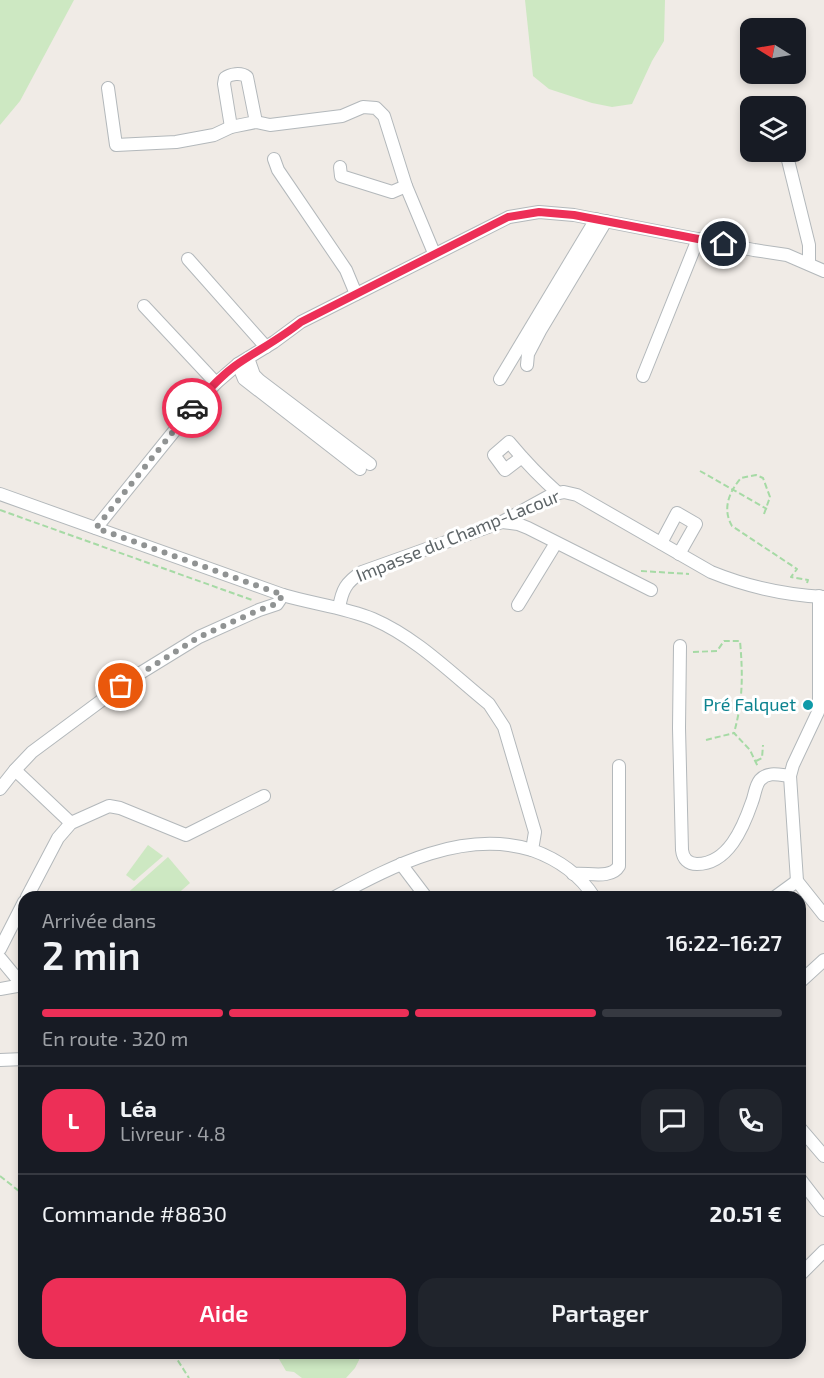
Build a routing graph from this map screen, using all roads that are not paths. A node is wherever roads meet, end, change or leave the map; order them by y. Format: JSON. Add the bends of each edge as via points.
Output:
{"nodes":[{"id":1,"x":108,"y":88,"type":"dead end"},
{"id":2,"x":256,"y":122,"type":"junction"},
{"id":3,"x":231,"y":127,"type":"junction"},
{"id":4,"x":274,"y":159,"type":"dead end"},
{"id":5,"x":788,"y":162,"type":"edge"},
{"id":6,"x":340,"y":167,"type":"dead end"},
{"id":7,"x":406,"y":186,"type":"junction"},
{"id":8,"x":601,"y":220,"type":"junction"},
{"id":9,"x":698,"y":238,"type":"junction"},
{"id":10,"x":434,"y":253,"type":"junction"},
{"id":11,"x":188,"y":260,"type":"dead end"},
{"id":12,"x":809,"y":264,"type":"junction"},
{"id":13,"x":824,"y":271,"type":"edge"},
{"id":14,"x":356,"y":294,"type":"junction"},
{"id":15,"x":144,"y":306,"type":"dead end"},
{"id":16,"x":266,"y":347,"type":"junction"},
{"id":17,"x":243,"y":361,"type":"junction"},
{"id":18,"x":527,"y":365,"type":"dead end"},
{"id":19,"x":643,"y":376,"type":"dead end"},
{"id":20,"x":500,"y":379,"type":"dead end"},
{"id":21,"x":216,"y":383,"type":"junction"},
{"id":22,"x":522,"y":457,"type":"dead end"},
{"id":23,"x":365,"y":467,"type":"dead end"},
{"id":24,"x":558,"y":493,"type":"junction"},
{"id":25,"x":0,"y":494,"type":"edge"},
{"id":26,"x":502,"y":522,"type":"junction"},
{"id":27,"x":96,"y":528,"type":"junction"},
{"id":28,"x":556,"y":543,"type":"junction"},
{"id":29,"x":661,"y":543,"type":"junction"},
{"id":30,"x":679,"y":554,"type":"junction"},
{"id":31,"x":651,"y":590,"type":"dead end"},
{"id":32,"x":283,"y":595,"type":"junction"},
{"id":33,"x":816,"y":596,"type":"edge"},
{"id":34,"x":518,"y":605,"type":"dead end"},
{"id":35,"x":339,"y":608,"type":"junction"},
{"id":36,"x":680,"y":650,"type":"road end"},
{"id":37,"x":619,"y":766,"type":"dead end"},
{"id":38,"x":15,"y":770,"type":"junction"},
{"id":39,"x":790,"y":776,"type":"junction"},
{"id":40,"x":0,"y":789,"type":"edge"},
{"id":41,"x":264,"y":796,"type":"dead end"},
{"id":42,"x":71,"y":823,"type":"junction"},
{"id":43,"x":532,"y":850,"type":"junction"},
{"id":44,"x":401,"y":864,"type":"junction"},
{"id":45,"x":573,"y":874,"type":"junction"},
{"id":46,"x":797,"y":881,"type":"junction"},
{"id":47,"x":30,"y":891,"type":"edge"},
{"id":48,"x":347,"y":891,"type":"edge"},
{"id":49,"x":421,"y":891,"type":"edge"},
{"id":50,"x":589,"y":891,"type":"edge"},
{"id":51,"x":783,"y":891,"type":"edge"},
{"id":52,"x":805,"y":891,"type":"edge"},
{"id":53,"x":806,"y":892,"type":"edge"},
{"id":54,"x":18,"y":914,"type":"edge"},
{"id":55,"x":824,"y":915,"type":"edge"},
{"id":56,"x":0,"y":949,"type":"edge"},
{"id":57,"x":0,"y":958,"type":"edge"},
{"id":58,"x":824,"y":960,"type":"edge"},
{"id":59,"x":806,"y":976,"type":"edge"},
{"id":60,"x":18,"y":980,"type":"edge"},
{"id":61,"x":18,"y":984,"type":"edge"},
{"id":62,"x":0,"y":989,"type":"edge"},
{"id":63,"x":18,"y":1059,"type":"edge"},
{"id":64,"x":0,"y":1060,"type":"edge"},
{"id":65,"x":806,"y":1135,"type":"edge"},
{"id":66,"x":824,"y":1156,"type":"edge"},
{"id":67,"x":806,"y":1189,"type":"edge"},
{"id":68,"x":824,"y":1210,"type":"edge"},
{"id":69,"x":824,"y":1251,"type":"edge"},
{"id":70,"x":806,"y":1269,"type":"edge"}],
"edges":[{"from":1,"to":3,"type":"street","via":[[116,145],[176,142],[214,135]]},
{"from":2,"to":3,"type":"street"},
{"from":2,"to":3,"type":"street","via":[[247,77],[229,76],[224,84]]},
{"from":2,"to":7,"type":"street","via":[[270,125],[342,116],[363,107],[376,108],[384,116]]},
{"from":4,"to":14,"type":"street","via":[[346,270]]},
{"from":5,"to":12,"type":"street","via":[[809,245]]},
{"from":6,"to":7,"type":"street","via":[[341,176],[392,192]]},
{"from":7,"to":10,"type":"street"},
{"from":8,"to":9,"type":"street"},
{"from":8,"to":10,"type":"street","via":[[554,212],[520,214]]},
{"from":8,"to":18,"type":"street","via":[[528,354]]},
{"from":8,"to":20,"type":"street"},
{"from":9,"to":12,"type":"street","via":[[787,255]]},
{"from":9,"to":19,"type":"street"},
{"from":10,"to":14,"type":"street"},
{"from":11,"to":16,"type":"street"},
{"from":12,"to":13,"type":"street"},
{"from":14,"to":16,"type":"street","via":[[301,322]]},
{"from":15,"to":21,"type":"street"},
{"from":16,"to":17,"type":"street"},
{"from":17,"to":21,"type":"street"},
{"from":17,"to":23,"type":"street","via":[[244,379]]},
{"from":21,"to":27,"type":"street"},
{"from":22,"to":24,"type":"street"},
{"from":24,"to":26,"type":"street","name":"Impasse du Champ-Lacour"},
{"from":24,"to":29,"type":"street","name":"Impasse du Champ-Lacour","via":[[577,495]]},
{"from":25,"to":27,"type":"street"},
{"from":26,"to":28,"type":"street","via":[[518,524]]},
{"from":26,"to":35,"type":"street","name":"Impasse du Champ-Lacour","via":[[362,572],[347,582]]},
{"from":27,"to":32,"type":"street"},
{"from":28,"to":31,"type":"street"},
{"from":28,"to":34,"type":"street"},
{"from":29,"to":30,"type":"street","name":"Impasse du Champ-Lacour"},
{"from":29,"to":30,"type":"street","via":[[677,513],[696,524]]},
{"from":30,"to":33,"type":"street","name":"Impasse du Champ-Lacour","via":[[711,572],[759,589]]},
{"from":32,"to":35,"type":"street"},
{"from":32,"to":38,"type":"street","via":[[276,604],[199,637],[129,680],[57,732]]},
{"from":33,"to":39,"type":"street","via":[[818,712]]},
{"from":35,"to":43,"type":"street","via":[[394,630],[441,663],[491,706],[504,727],[535,832]]},
{"from":36,"to":39,"type":"street","via":[[682,850],[686,861],[713,862],[724,854],[763,777]]},
{"from":37,"to":45,"type":"street","via":[[619,866],[610,874]]},
{"from":38,"to":40,"type":"street"},
{"from":38,"to":42,"type":"street"},
{"from":39,"to":46,"type":"street"},
{"from":41,"to":42,"type":"street","via":[[186,835],[114,806]]},
{"from":42,"to":47,"type":"street","via":[[58,838]]},
{"from":43,"to":44,"type":"street","via":[[482,843],[435,852]]},
{"from":43,"to":45,"type":"street"},
{"from":44,"to":48,"type":"street"},
{"from":44,"to":49,"type":"street"},
{"from":45,"to":50,"type":"street"},
{"from":46,"to":51,"type":"street"},
{"from":46,"to":52,"type":"street"},
{"from":53,"to":55,"type":"street"},
{"from":54,"to":56,"type":"street"},
{"from":57,"to":60,"type":"street"},
{"from":58,"to":59,"type":"street"},
{"from":61,"to":62,"type":"street"},
{"from":63,"to":64,"type":"street"},
{"from":65,"to":66,"type":"street"},
{"from":67,"to":68,"type":"street"},
{"from":69,"to":70,"type":"street"}]}
